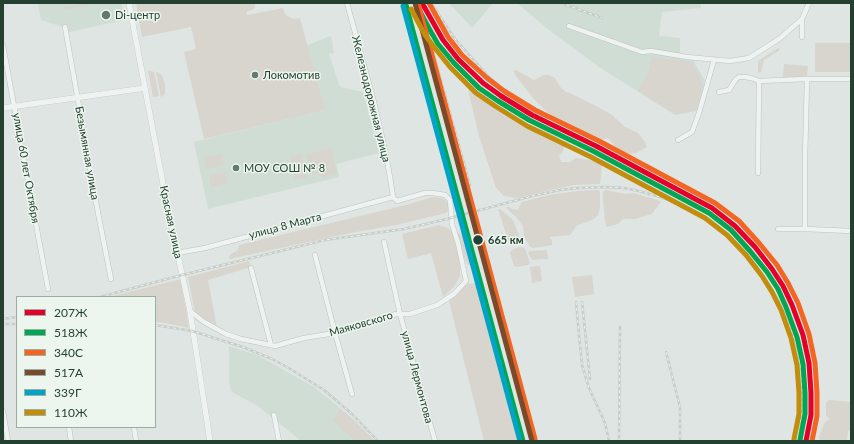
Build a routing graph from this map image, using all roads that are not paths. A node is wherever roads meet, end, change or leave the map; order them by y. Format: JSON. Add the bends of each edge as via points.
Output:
{"nodes":[{"id":1,"x":129,"y":3,"type":"edge"},
{"id":2,"x":347,"y":3,"type":"edge"},
{"id":3,"x":809,"y":3,"type":"edge"},
{"id":4,"x":802,"y":19,"type":"junction"},
{"id":5,"x":569,"y":26,"type":"dead end"},
{"id":6,"x":65,"y":27,"type":"dead end"},
{"id":7,"x":802,"y":37,"type":"dead end"},
{"id":8,"x":3,"y":46,"type":"edge"},
{"id":9,"x":714,"y":60,"type":"junction"},
{"id":10,"x":807,"y":79,"type":"junction"},
{"id":11,"x":851,"y":79,"type":"edge"},
{"id":12,"x":759,"y":82,"type":"junction"},
{"id":13,"x":145,"y":88,"type":"junction"},
{"id":14,"x":719,"y":92,"type":"dead end"},
{"id":15,"x":78,"y":98,"type":"junction"},
{"id":16,"x":14,"y":106,"type":"junction"},
{"id":17,"x":3,"y":108,"type":"edge"},
{"id":18,"x":678,"y":140,"type":"dead end"},
{"id":19,"x":758,"y":173,"type":"dead end"},
{"id":20,"x":446,"y":195,"type":"joint"},
{"id":21,"x":393,"y":197,"type":"junction"},
{"id":22,"x":778,"y":229,"type":"dead end"},
{"id":23,"x":806,"y":229,"type":"junction"},
{"id":24,"x":851,"y":231,"type":"edge"},
{"id":25,"x":384,"y":242,"type":"dead end"},
{"id":26,"x":177,"y":254,"type":"junction"},
{"id":27,"x":315,"y":255,"type":"dead end"},
{"id":28,"x":251,"y":268,"type":"dead end"},
{"id":29,"x":111,"y":279,"type":"dead end"},
{"id":30,"x":48,"y":289,"type":"dead end"},
{"id":31,"x":190,"y":311,"type":"junction"},
{"id":32,"x":400,"y":314,"type":"junction"},
{"id":33,"x":335,"y":333,"type":"junction"},
{"id":34,"x":271,"y":345,"type":"junction"},
{"id":35,"x":352,"y":394,"type":"dead end"},
{"id":36,"x":3,"y":411,"type":"edge"},
{"id":37,"x":274,"y":415,"type":"dead end"},
{"id":38,"x":69,"y":428,"type":"edge"},
{"id":39,"x":134,"y":428,"type":"edge"},
{"id":40,"x":8,"y":441,"type":"edge"},
{"id":41,"x":71,"y":441,"type":"edge"},
{"id":42,"x":136,"y":441,"type":"edge"},
{"id":43,"x":210,"y":441,"type":"edge"},
{"id":44,"x":279,"y":441,"type":"edge"},
{"id":45,"x":435,"y":441,"type":"edge"}],
"edges":[{"from":1,"to":13,"type":"street","name":"Красная улица"},
{"from":2,"to":21,"type":"street","name":"Железнодорожная улица","via":[[374,102]]},
{"from":3,"to":4,"type":"street"},
{"from":4,"to":7,"type":"street"},
{"from":4,"to":9,"type":"street","via":[[779,39],[749,58]]},
{"from":5,"to":9,"type":"street","via":[[642,52]]},
{"from":6,"to":15,"type":"street","name":"Безымянная улица"},
{"from":8,"to":16,"type":"street","name":"улица 60 лет Октября"},
{"from":9,"to":18,"type":"street","via":[[692,132]]},
{"from":10,"to":11,"type":"street"},
{"from":10,"to":12,"type":"street"},
{"from":10,"to":23,"type":"street"},
{"from":12,"to":14,"type":"street","via":[[751,78],[739,78],[729,90]]},
{"from":12,"to":19,"type":"street"},
{"from":13,"to":15,"type":"street"},
{"from":13,"to":26,"type":"street","name":"Красная улица"},
{"from":15,"to":16,"type":"street"},
{"from":15,"to":29,"type":"street","name":"Безымянная улица"},
{"from":16,"to":17,"type":"street"},
{"from":16,"to":30,"type":"street","name":"улица 60 лет Октября"},
{"from":20,"to":21,"type":"street","name":"улица 8 Марта","via":[[425,193],[397,202]]},
{"from":20,"to":32,"type":"street","name":"Маяковского","via":[[450,200],[452,224],[466,281],[454,294],[437,305],[410,314]]},
{"from":21,"to":26,"type":"street","name":"улица 8 Марта"},
{"from":22,"to":23,"type":"street"},
{"from":23,"to":24,"type":"street"},
{"from":25,"to":32,"type":"street","name":"улица Лермонтова"},
{"from":26,"to":31,"type":"street","name":"Красная улица"},
{"from":27,"to":33,"type":"street"},
{"from":28,"to":34,"type":"street"},
{"from":31,"to":34,"type":"street","name":"Маяковского","via":[[226,334]]},
{"from":31,"to":43,"type":"street","name":"Красная улица"},
{"from":32,"to":33,"type":"street","name":"Маяковского"},
{"from":32,"to":45,"type":"street","name":"улица Лермонтова"},
{"from":33,"to":34,"type":"street","name":"Маяковского"},
{"from":33,"to":35,"type":"street"},
{"from":36,"to":40,"type":"street"},
{"from":37,"to":44,"type":"street"},
{"from":38,"to":41,"type":"street"},
{"from":39,"to":42,"type":"street"}]}
